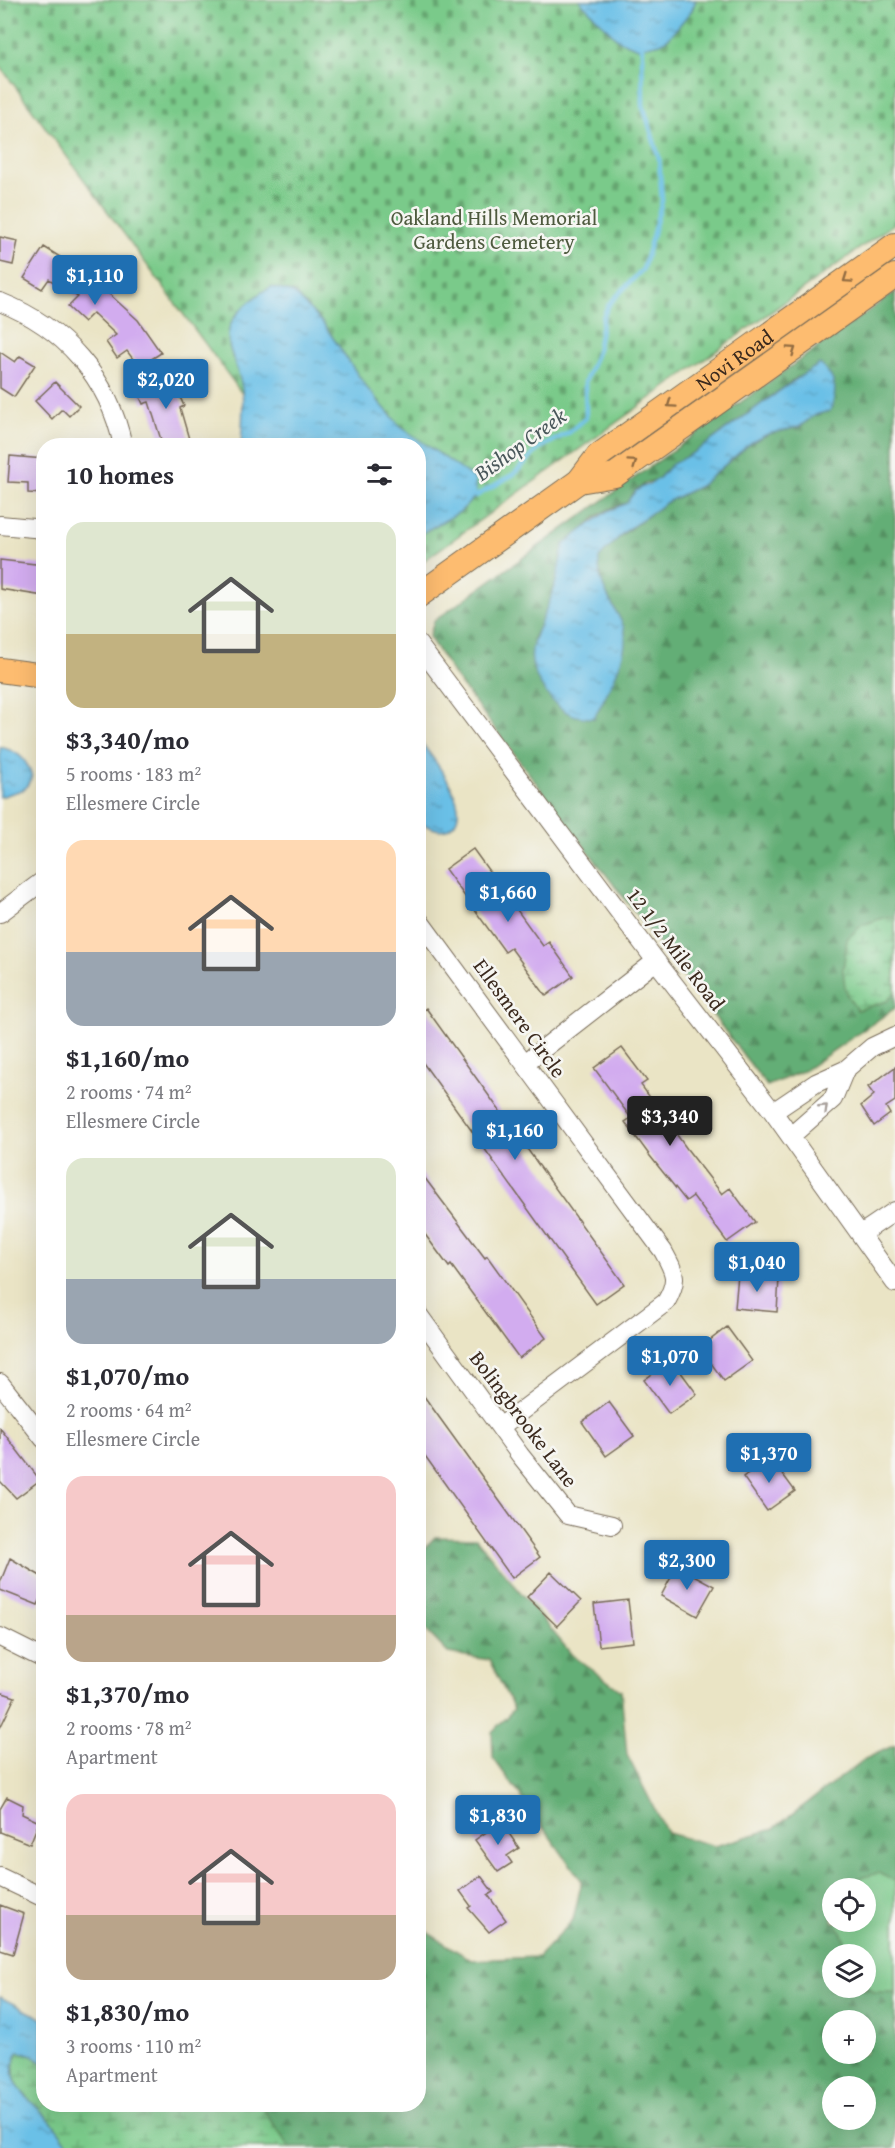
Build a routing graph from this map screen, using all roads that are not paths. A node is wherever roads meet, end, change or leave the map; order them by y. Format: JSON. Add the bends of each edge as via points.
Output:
{"nodes":[{"id":1,"x":895,"y":245,"type":"edge"},
{"id":2,"x":895,"y":276,"type":"edge"},
{"id":3,"x":0,"y":302,"type":"edge"},
{"id":4,"x":121,"y":438,"type":"edge"},
{"id":5,"x":579,"y":481,"type":"junction"},
{"id":6,"x":0,"y":525,"type":"edge"},
{"id":7,"x":36,"y":528,"type":"edge"},
{"id":8,"x":426,"y":590,"type":"edge"},
{"id":9,"x":426,"y":655,"type":"edge"},
{"id":10,"x":0,"y":670,"type":"edge"},
{"id":11,"x":36,"y":675,"type":"edge"},
{"id":12,"x":36,"y":886,"type":"edge"},
{"id":13,"x":0,"y":913,"type":"edge"},
{"id":14,"x":426,"y":930,"type":"edge"},
{"id":15,"x":656,"y":961,"type":"junction"},
{"id":16,"x":895,"y":1036,"type":"edge"},
{"id":17,"x":525,"y":1063,"type":"junction"},
{"id":18,"x":845,"y":1070,"type":"junction"},
{"id":19,"x":773,"y":1112,"type":"junction"},
{"id":20,"x":790,"y":1136,"type":"junction"},
{"id":21,"x":895,"y":1211,"type":"edge"},
{"id":22,"x":861,"y":1234,"type":"junction"},
{"id":23,"x":895,"y":1283,"type":"edge"},
{"id":24,"x":426,"y":1325,"type":"edge"},
{"id":25,"x":0,"y":1383,"type":"edge"},
{"id":26,"x":500,"y":1427,"type":"junction"},
{"id":27,"x":36,"y":1429,"type":"edge"},
{"id":28,"x":612,"y":1525,"type":"dead end"},
{"id":29,"x":0,"y":1637,"type":"edge"},
{"id":30,"x":36,"y":1655,"type":"edge"},
{"id":31,"x":0,"y":1877,"type":"edge"},
{"id":32,"x":36,"y":1894,"type":"edge"}],
"edges":[{"from":1,"to":5,"type":"main road","name":"Novi Road","one_way":true,"via":[[598,456]]},
{"from":5,"to":2,"type":"main road","name":"Novi Road","one_way":true,"via":[[615,476]]},
{"from":3,"to":4,"type":"street","via":[[52,329],[76,352],[111,406]]},
{"from":5,"to":8,"type":"main road","name":"Novi Road"},
{"from":6,"to":7,"type":"street"},
{"from":9,"to":15,"type":"street","name":"12 1/2 Mile Road"},
{"from":10,"to":11,"type":"main road"},
{"from":12,"to":13,"type":"street"},
{"from":14,"to":17,"type":"street","name":"Ellesmere Circle"},
{"from":15,"to":17,"type":"street"},
{"from":15,"to":19,"type":"street","name":"12 1/2 Mile Road"},
{"from":16,"to":18,"type":"street","via":[[872,1047]]},
{"from":17,"to":26,"type":"street","name":"Ellesmere Circle","via":[[663,1251],[674,1270],[675,1286],[666,1302]]},
{"from":18,"to":19,"type":"street","via":[[816,1083]]},
{"from":20,"to":18,"type":"street","one_way":true,"via":[[833,1099]]},
{"from":19,"to":20,"type":"street","name":"12 1/2 Mile Road"},
{"from":20,"to":22,"type":"street","name":"12 1/2 Mile Road"},
{"from":21,"to":22,"type":"street"},
{"from":22,"to":23,"type":"street","name":"12 1/2 Mile Road"},
{"from":24,"to":26,"type":"street","name":"Bolingbrooke Lane"},
{"from":25,"to":27,"type":"street"},
{"from":26,"to":28,"type":"street","name":"Bolingbrooke Lane","via":[[568,1515]]},
{"from":29,"to":30,"type":"street"},
{"from":31,"to":32,"type":"street"}]}
